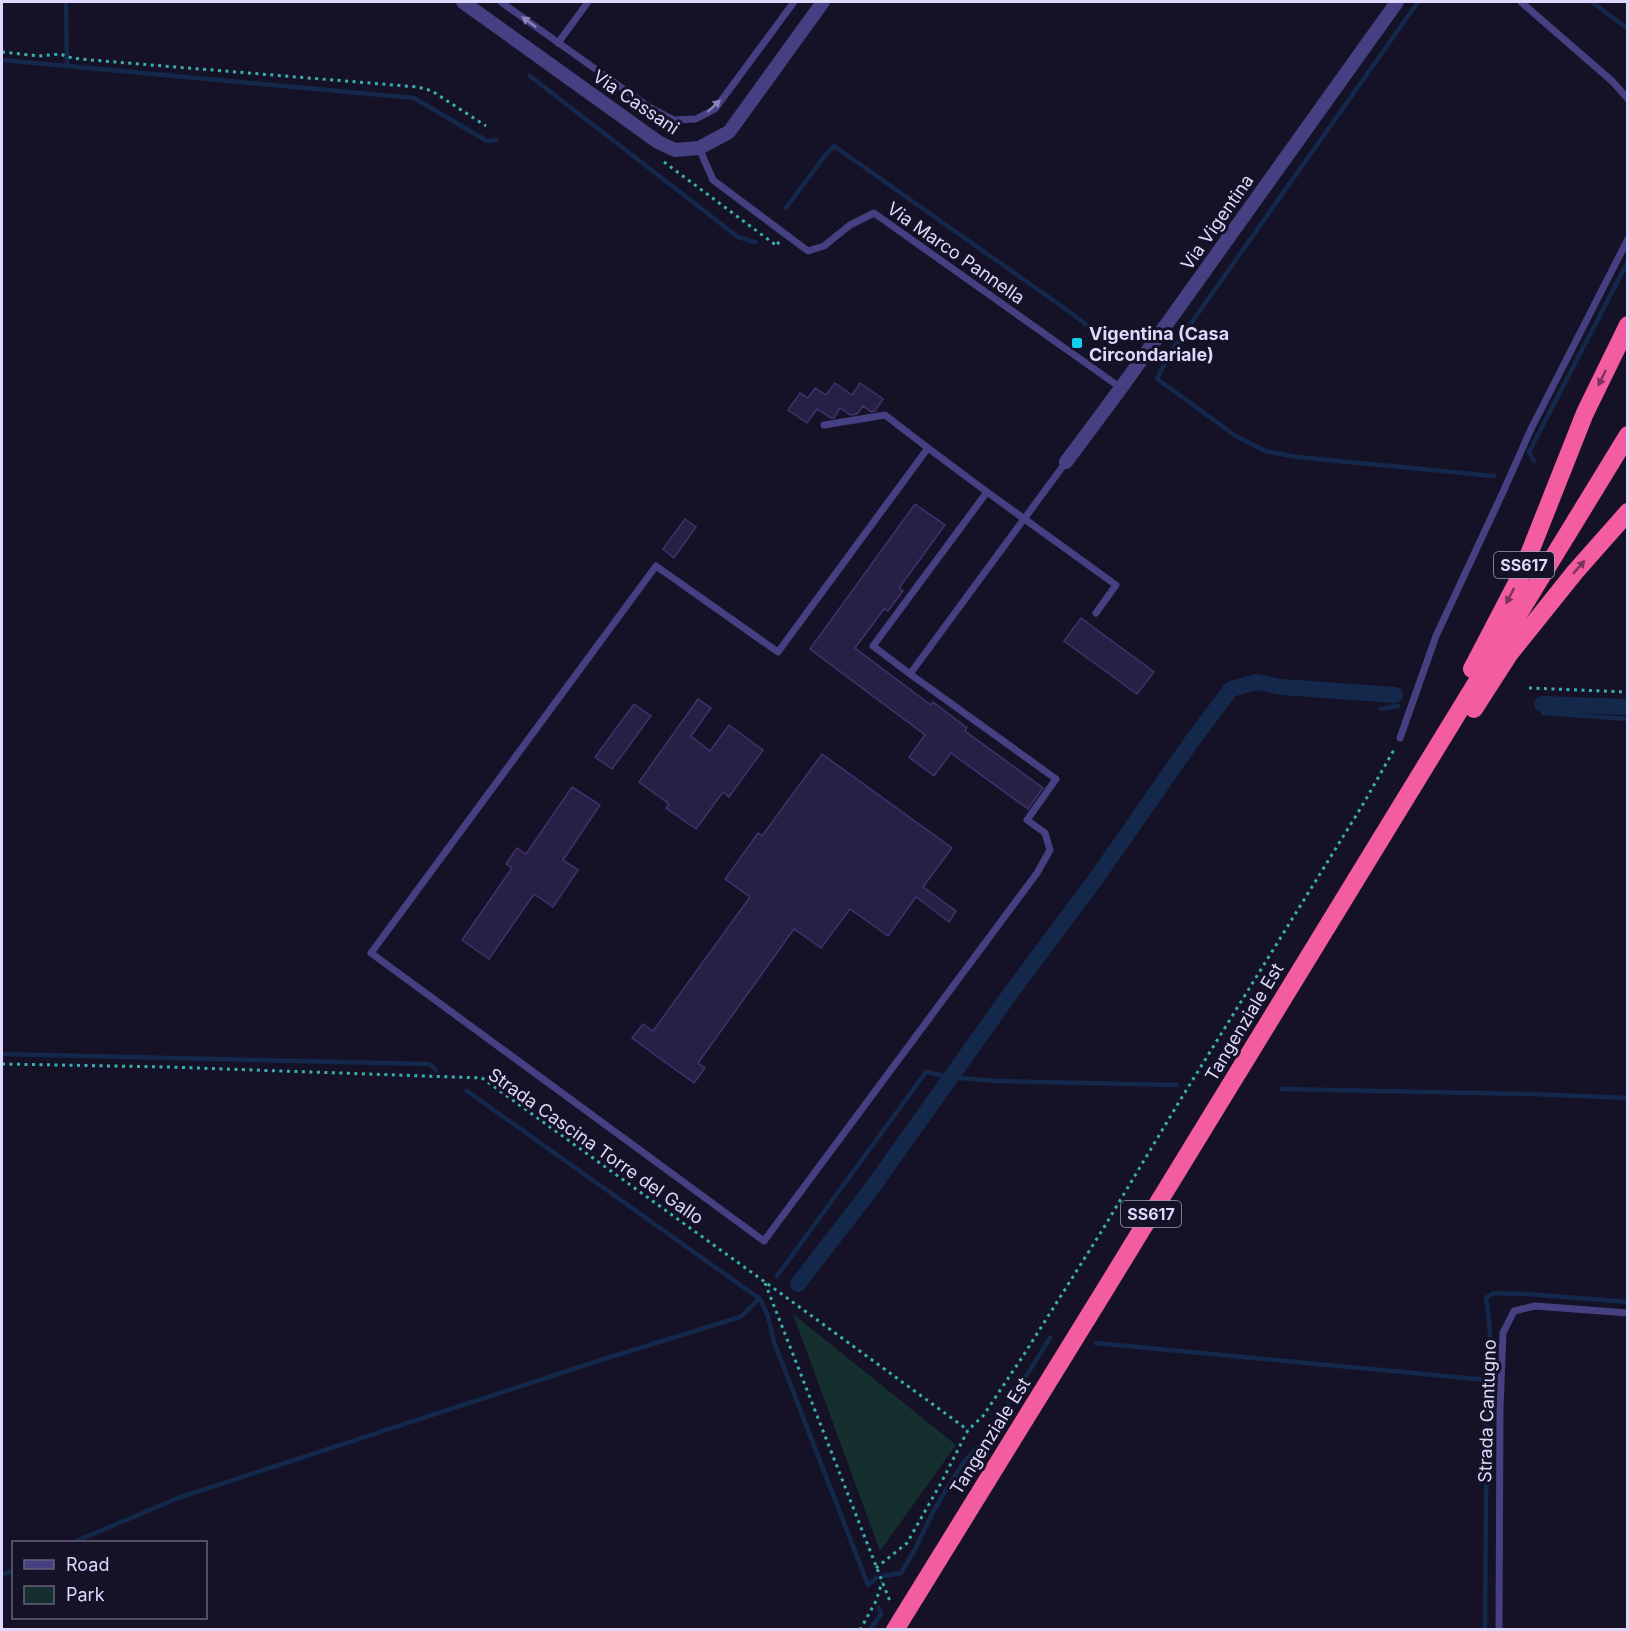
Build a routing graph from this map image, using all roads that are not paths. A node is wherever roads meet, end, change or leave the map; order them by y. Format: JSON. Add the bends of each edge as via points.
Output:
{"nodes":[{"id":1,"x":463,"y":2,"type":"edge"},
{"id":2,"x":501,"y":2,"type":"edge"},
{"id":3,"x":588,"y":2,"type":"edge"},
{"id":4,"x":794,"y":2,"type":"edge"},
{"id":5,"x":1397,"y":2,"type":"edge"},
{"id":6,"x":1521,"y":2,"type":"edge"},
{"id":7,"x":824,"y":3,"type":"edge"},
{"id":8,"x":558,"y":43,"type":"junction"},
{"id":9,"x":1628,"y":99,"type":"edge"},
{"id":10,"x":699,"y":148,"type":"junction"},
{"id":11,"x":1628,"y":239,"type":"edge"},
{"id":12,"x":1628,"y":325,"type":"edge"},
{"id":13,"x":1121,"y":388,"type":"junction"},
{"id":14,"x":824,"y":425,"type":"dead end"},
{"id":15,"x":1628,"y":435,"type":"edge"},
{"id":16,"x":928,"y":448,"type":"junction"},
{"id":17,"x":1065,"y":462,"type":"joint"},
{"id":18,"x":987,"y":492,"type":"junction"},
{"id":19,"x":1628,"y":512,"type":"edge"},
{"id":20,"x":1024,"y":519,"type":"junction"},
{"id":21,"x":1096,"y":613,"type":"dead end"},
{"id":22,"x":910,"y":674,"type":"junction"},
{"id":23,"x":1400,"y":738,"type":"road end"},
{"id":24,"x":1405,"y":798,"type":"junction"},
{"id":25,"x":1628,"y":1313,"type":"edge"},
{"id":26,"x":896,"y":1629,"type":"edge"},
{"id":27,"x":1499,"y":1629,"type":"edge"}],
"edges":[{"from":1,"to":10,"type":"street","name":"Via Cassani","via":[[658,142],[675,150]]},
{"from":8,"to":2,"type":"lane","one_way":true},
{"from":3,"to":8,"type":"lane"},
{"from":8,"to":4,"type":"lane","one_way":true,"via":[[649,107],[674,120],[696,120],[714,109]]},
{"from":5,"to":13,"type":"street","name":"Via Vigentina"},
{"from":6,"to":9,"type":"lane"},
{"from":7,"to":10,"type":"street","name":"Via Cassani","via":[[729,132]]},
{"from":10,"to":13,"type":"lane","name":"Via Marco Pannella","via":[[713,180],[808,251],[824,246],[850,225],[874,213]]},
{"from":11,"to":23,"type":"lane","via":[[1531,429],[1436,636]]},
{"from":12,"to":24,"type":"highway","number":"SS617","one_way":true,"via":[[1585,413],[1520,577]]},
{"from":13,"to":17,"type":"street","name":"Via Vigentina"},
{"from":14,"to":16,"type":"lane","via":[[885,415]]},
{"from":15,"to":24,"type":"highway","name":"Tangenziale Est","number":"SS617"},
{"from":16,"to":18,"type":"lane"},
{"from":16,"to":22,"type":"lane","via":[[778,652],[656,566],[370,953],[764,1241],[1037,873],[1050,850],[1045,833],[1026,820],[1056,779]]},
{"from":17,"to":20,"type":"lane"},
{"from":18,"to":20,"type":"lane"},
{"from":18,"to":22,"type":"lane","via":[[873,646]]},
{"from":24,"to":19,"type":"highway","number":"SS617","one_way":true,"via":[[1454,739],[1510,653]]},
{"from":20,"to":21,"type":"lane","via":[[1116,585]]},
{"from":20,"to":22,"type":"lane"},
{"from":24,"to":26,"type":"highway","name":"Tangenziale Est","number":"SS617"},
{"from":25,"to":27,"type":"lane","name":"Strada Cantugno","via":[[1535,1306],[1514,1311],[1503,1334]]}]}
